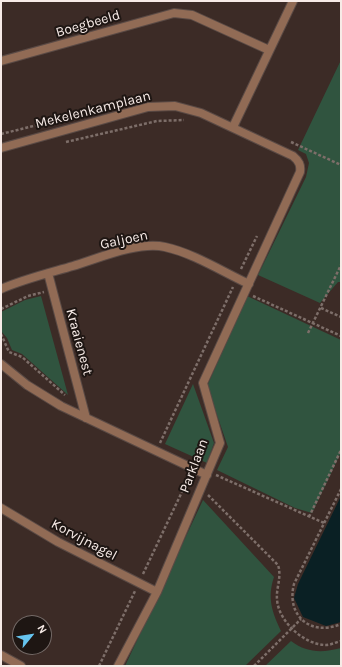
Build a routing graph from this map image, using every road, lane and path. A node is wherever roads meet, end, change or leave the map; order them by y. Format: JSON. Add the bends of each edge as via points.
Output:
{"nodes":[{"id":1,"x":293,"y":1,"type":"edge"},
{"id":2,"x":269,"y":50,"type":"junction"},
{"id":3,"x":1,"y":61,"type":"edge"},
{"id":4,"x":68,"y":117,"type":"dead end"},
{"id":5,"x":191,"y":122,"type":"dead end"},
{"id":6,"x":232,"y":127,"type":"junction"},
{"id":7,"x":1,"y":134,"type":"edge"},
{"id":8,"x":287,"y":140,"type":"dead end"},
{"id":9,"x":60,"y":144,"type":"dead end"},
{"id":10,"x":1,"y":148,"type":"edge"},
{"id":11,"x":299,"y":162,"type":"joint"},
{"id":12,"x":341,"y":165,"type":"edge"},
{"id":13,"x":260,"y":230,"type":"dead end"},
{"id":14,"x":341,"y":265,"type":"edge"},
{"id":15,"x":48,"y":273,"type":"junction"},
{"id":16,"x":237,"y":278,"type":"junction"},
{"id":17,"x":247,"y":288,"type":"junction"},
{"id":18,"x":1,"y":289,"type":"edge"},
{"id":19,"x":52,"y":289,"type":"junction"},
{"id":20,"x":321,"y":308,"type":"junction"},
{"id":21,"x":1,"y":309,"type":"edge"},
{"id":22,"x":341,"y":318,"type":"edge"},
{"id":23,"x":314,"y":323,"type":"junction"},
{"id":24,"x":1,"y":334,"type":"edge"},
{"id":25,"x":308,"y":334,"type":"dead end"},
{"id":26,"x":341,"y":336,"type":"edge"},
{"id":27,"x":1,"y":364,"type":"edge"},
{"id":28,"x":67,"y":396,"type":"dead end"},
{"id":29,"x":86,"y":418,"type":"junction"},
{"id":30,"x":341,"y":450,"type":"edge"},
{"id":31,"x":156,"y":451,"type":"junction"},
{"id":32,"x":193,"y":468,"type":"junction"},
{"id":33,"x":208,"y":473,"type":"junction"},
{"id":34,"x":201,"y":487,"type":"junction"},
{"id":35,"x":341,"y":489,"type":"edge"},
{"id":36,"x":1,"y":508,"type":"edge"},
{"id":37,"x":309,"y":517,"type":"junction"},
{"id":38,"x":324,"y":523,"type":"junction"},
{"id":39,"x":139,"y":583,"type":"junction"},
{"id":40,"x":157,"y":592,"type":"junction"},
{"id":41,"x":301,"y":619,"type":"junction"},
{"id":42,"x":341,"y":624,"type":"edge"},
{"id":43,"x":292,"y":630,"type":"junction"},
{"id":44,"x":341,"y":641,"type":"edge"},
{"id":45,"x":1,"y":655,"type":"edge"},
{"id":46,"x":21,"y":666,"type":"edge"},
{"id":47,"x":99,"y":666,"type":"edge"},
{"id":48,"x":118,"y":666,"type":"edge"},
{"id":49,"x":254,"y":666,"type":"edge"}],
"edges":[{"from":1,"to":2,"type":"street"},
{"from":2,"to":3,"type":"street","name":"Boegbeeld","via":[[192,15],[179,13]]},
{"from":2,"to":6,"type":"street"},
{"from":4,"to":7,"type":"path"},
{"from":5,"to":9,"type":"path","via":[[158,121]]},
{"from":6,"to":10,"type":"street","name":"Mekelenkamplaan","via":[[201,112],[175,106],[148,107]]},
{"from":6,"to":11,"type":"street","name":"Mekelenkamplaan","via":[[293,156]]},
{"from":8,"to":12,"type":"path"},
{"from":11,"to":17,"type":"street","name":"Parklaan","via":[[300,172]]},
{"from":13,"to":16,"type":"path"},
{"from":14,"to":20,"type":"path"},
{"from":15,"to":16,"type":"street","name":"Galjoen","via":[[129,249],[165,246]]},
{"from":15,"to":18,"type":"street","name":"Galjoen"},
{"from":15,"to":19,"type":"street","name":"Kraaienest"},
{"from":16,"to":17,"type":"street","name":"Galjoen"},
{"from":16,"to":31,"type":"path"},
{"from":17,"to":23,"type":"path"},
{"from":17,"to":33,"type":"street","name":"Parklaan","via":[[204,383],[220,443]]},
{"from":19,"to":21,"type":"path","via":[[28,296]]},
{"from":19,"to":29,"type":"street","name":"Kraaienest"},
{"from":20,"to":22,"type":"path"},
{"from":20,"to":23,"type":"path"},
{"from":23,"to":25,"type":"path"},
{"from":23,"to":26,"type":"path"},
{"from":24,"to":28,"type":"path","via":[[9,352],[22,358]]},
{"from":27,"to":29,"type":"street","via":[[26,385]]},
{"from":29,"to":31,"type":"street"},
{"from":30,"to":37,"type":"path"},
{"from":31,"to":32,"type":"street"},
{"from":32,"to":33,"type":"street"},
{"from":32,"to":39,"type":"path"},
{"from":33,"to":34,"type":"street","name":"Parklaan"},
{"from":33,"to":37,"type":"path"},
{"from":34,"to":40,"type":"street","name":"Parklaan"},
{"from":34,"to":43,"type":"path","via":[[278,565],[280,572],[277,600],[282,616]]},
{"from":35,"to":38,"type":"path"},
{"from":36,"to":39,"type":"street","name":"Korvijnagel","via":[[58,542]]},
{"from":37,"to":38,"type":"path"},
{"from":38,"to":41,"type":"path","via":[[291,594],[293,605]]},
{"from":39,"to":40,"type":"street","name":"Korvijnagel"},
{"from":39,"to":47,"type":"path"},
{"from":40,"to":48,"type":"street","name":"Parklaan"},
{"from":41,"to":42,"type":"path","via":[[311,626],[321,628]]},
{"from":41,"to":43,"type":"path"},
{"from":43,"to":44,"type":"path","via":[[308,640],[326,645]]},
{"from":43,"to":49,"type":"path"},
{"from":45,"to":46,"type":"street"}]}
